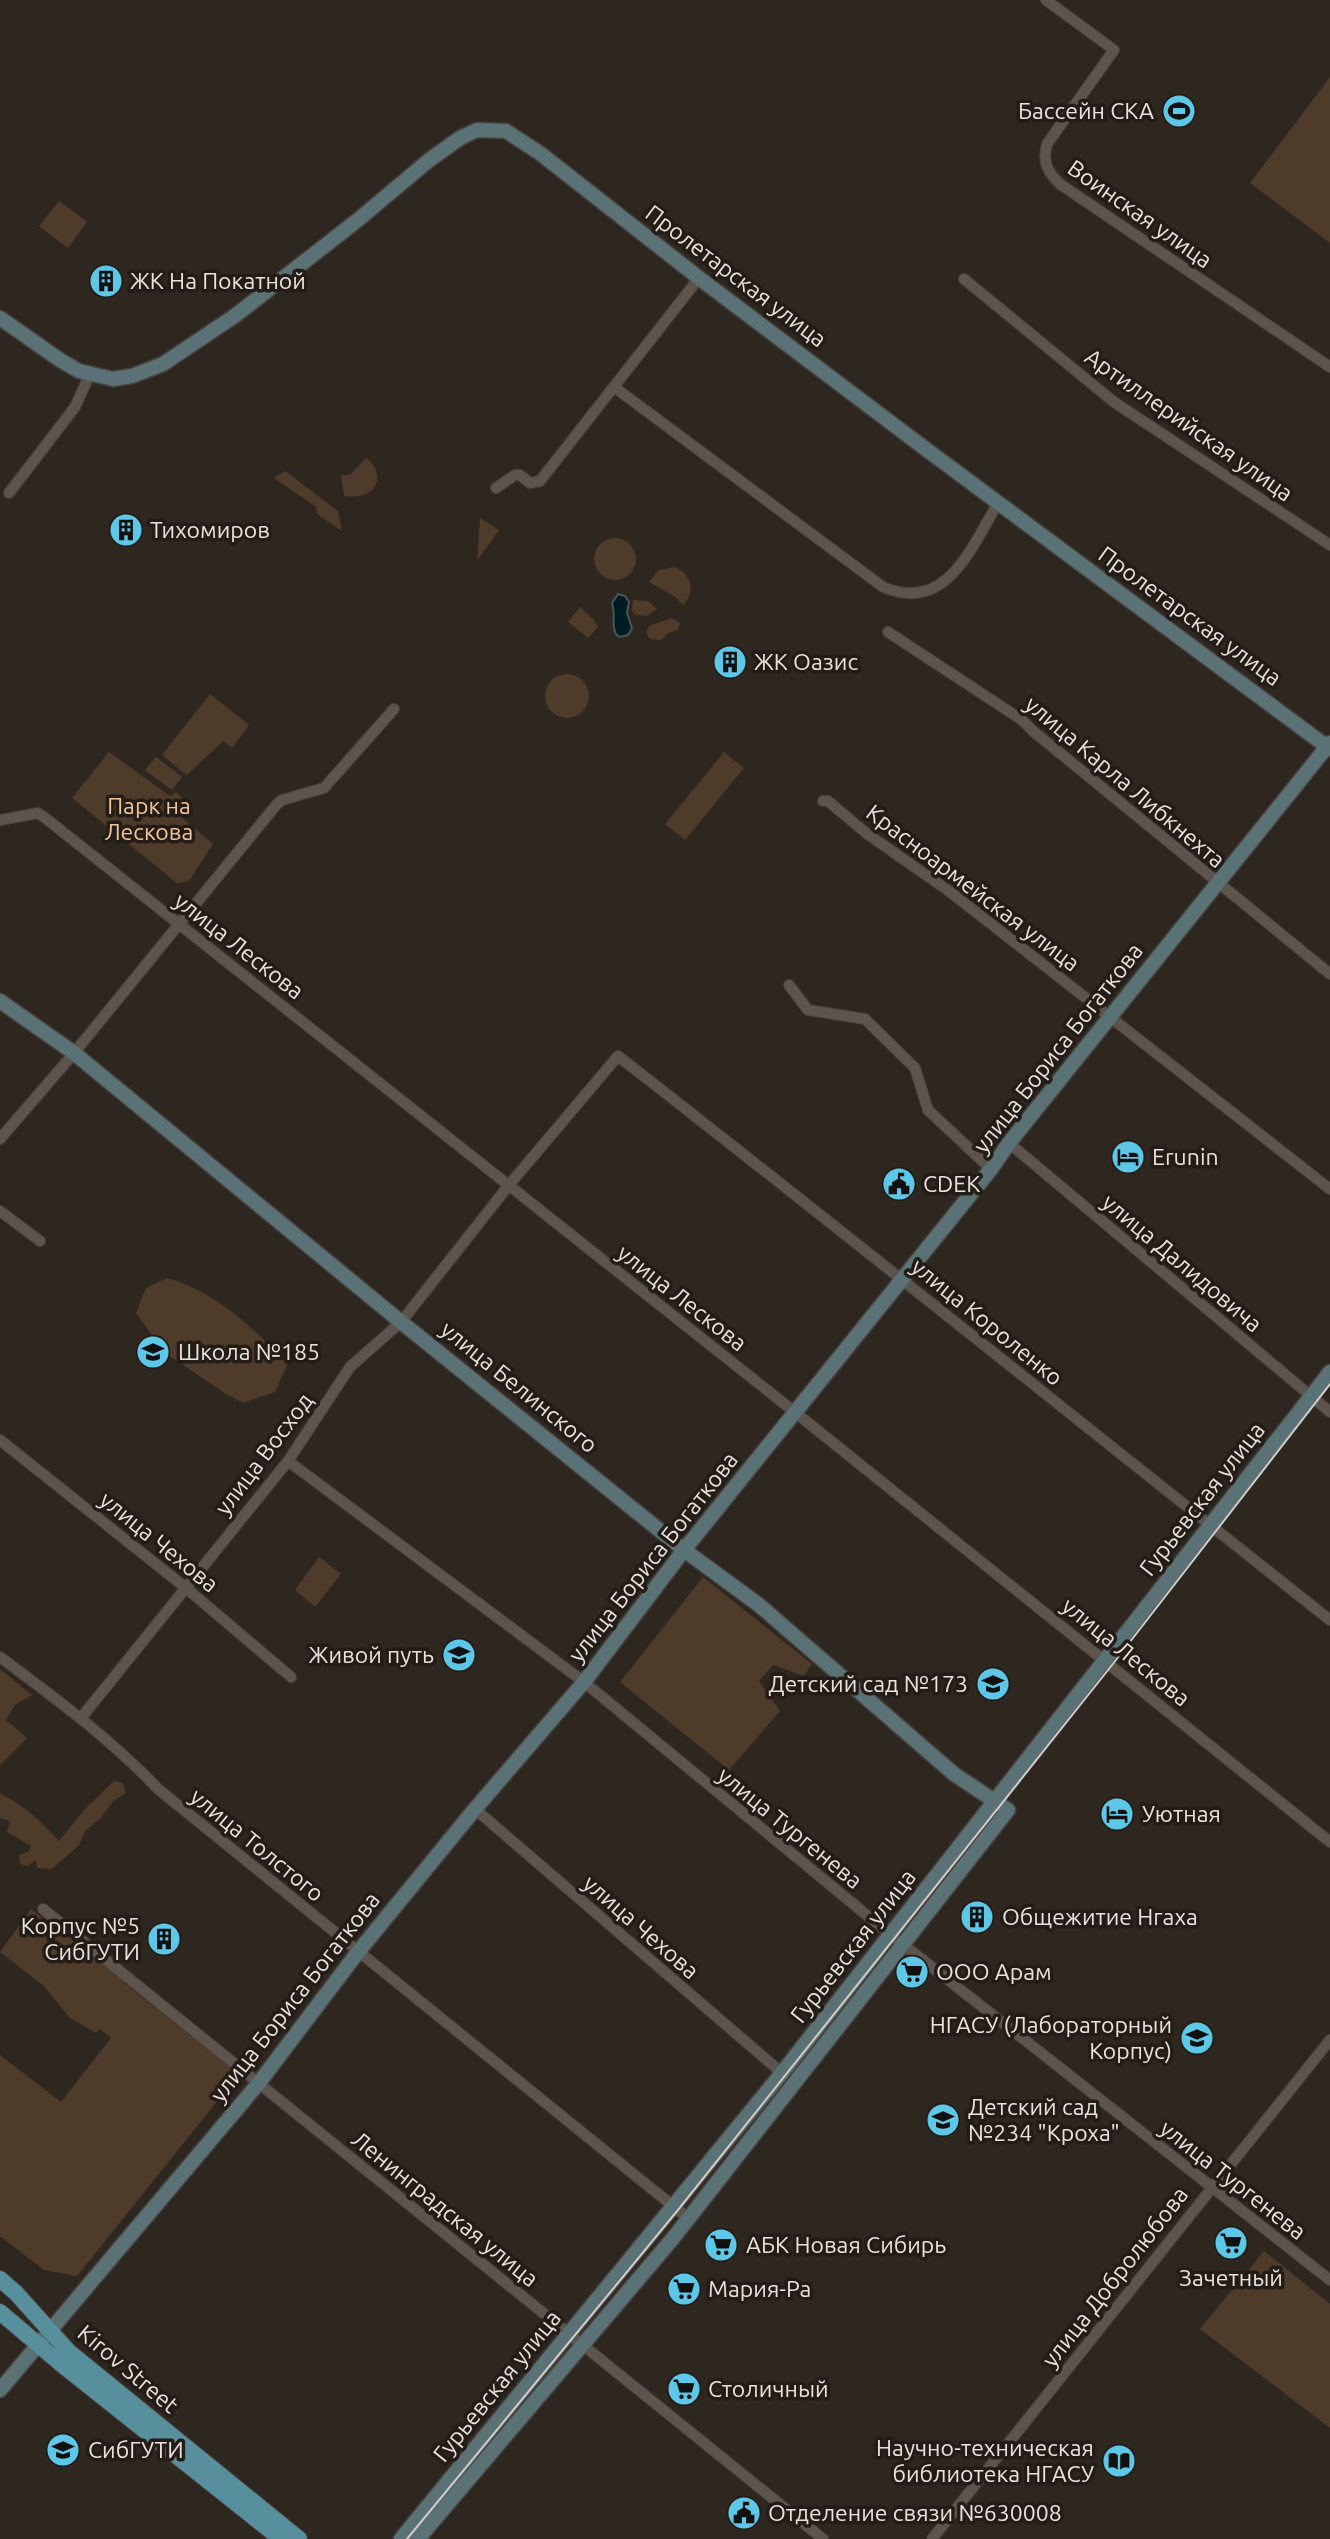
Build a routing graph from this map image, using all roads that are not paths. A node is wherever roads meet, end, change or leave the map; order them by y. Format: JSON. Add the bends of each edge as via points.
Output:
{"nodes":[{"id":1,"x":1046,"y":0,"type":"edge"},
{"id":2,"x":699,"y":278,"type":"junction"},
{"id":3,"x":964,"y":279,"type":"dead end"},
{"id":4,"x":0,"y":318,"type":"edge"},
{"id":5,"x":1330,"y":367,"type":"edge"},
{"id":6,"x":95,"y":375,"type":"junction"},
{"id":7,"x":614,"y":387,"type":"junction"},
{"id":8,"x":496,"y":488,"type":"dead end"},
{"id":9,"x":9,"y":494,"type":"dead end"},
{"id":10,"x":998,"y":503,"type":"junction"},
{"id":11,"x":1330,"y":545,"type":"edge"},
{"id":12,"x":888,"y":632,"type":"dead end"},
{"id":13,"x":394,"y":709,"type":"dead end"},
{"id":14,"x":1329,"y":746,"type":"edge"},
{"id":15,"x":823,"y":801,"type":"dead end"},
{"id":16,"x":0,"y":820,"type":"edge"},
{"id":17,"x":1218,"y":884,"type":"junction"},
{"id":18,"x":179,"y":923,"type":"junction"},
{"id":19,"x":1330,"y":974,"type":"edge"},
{"id":20,"x":789,"y":985,"type":"dead end"},
{"id":21,"x":0,"y":1001,"type":"edge"},
{"id":22,"x":1111,"y":1016,"type":"junction"},
{"id":23,"x":74,"y":1053,"type":"junction"},
{"id":24,"x":618,"y":1056,"type":"joint"},
{"id":25,"x":0,"y":1139,"type":"edge"},
{"id":26,"x":1009,"y":1143,"type":"junction"},
{"id":27,"x":991,"y":1169,"type":"junction"},
{"id":28,"x":509,"y":1185,"type":"junction"},
{"id":29,"x":1330,"y":1189,"type":"edge"},
{"id":30,"x":0,"y":1211,"type":"edge"},
{"id":31,"x":40,"y":1241,"type":"dead end"},
{"id":32,"x":901,"y":1278,"type":"junction"},
{"id":33,"x":401,"y":1322,"type":"junction"},
{"id":34,"x":1330,"y":1372,"type":"edge"},
{"id":35,"x":1310,"y":1397,"type":"junction"},
{"id":36,"x":1330,"y":1412,"type":"edge"},
{"id":37,"x":796,"y":1413,"type":"junction"},
{"id":38,"x":0,"y":1440,"type":"edge"},
{"id":39,"x":288,"y":1461,"type":"junction"},
{"id":40,"x":1209,"y":1526,"type":"junction"},
{"id":41,"x":684,"y":1550,"type":"junction"},
{"id":42,"x":186,"y":1588,"type":"junction"},
{"id":43,"x":1330,"y":1620,"type":"edge"},
{"id":44,"x":0,"y":1657,"type":"edge"},
{"id":45,"x":1106,"y":1661,"type":"junction"},
{"id":46,"x":291,"y":1677,"type":"dead end"},
{"id":47,"x":584,"y":1682,"type":"junction"},
{"id":48,"x":81,"y":1717,"type":"junction"},
{"id":49,"x":995,"y":1800,"type":"junction"},
{"id":50,"x":475,"y":1809,"type":"junction"},
{"id":51,"x":1008,"y":1810,"type":"joint"},
{"id":52,"x":1330,"y":1842,"type":"edge"},
{"id":53,"x":43,"y":1909,"type":"dead end"},
{"id":54,"x":891,"y":1935,"type":"junction"},
{"id":55,"x":903,"y":1944,"type":"junction"},
{"id":56,"x":358,"y":1952,"type":"junction"},
{"id":57,"x":1329,"y":2045,"type":"edge"},
{"id":58,"x":782,"y":2073,"type":"junction"},
{"id":59,"x":258,"y":2084,"type":"junction"},
{"id":60,"x":1211,"y":2188,"type":"junction"},
{"id":61,"x":674,"y":2207,"type":"junction"},
{"id":62,"x":689,"y":2219,"type":"junction"},
{"id":63,"x":0,"y":2279,"type":"edge"},
{"id":64,"x":1330,"y":2280,"type":"edge"},
{"id":65,"x":0,"y":2312,"type":"edge"},
{"id":66,"x":50,"y":2330,"type":"junction"},
{"id":67,"x":569,"y":2334,"type":"junction"},
{"id":68,"x":38,"y":2344,"type":"junction"},
{"id":69,"x":582,"y":2344,"type":"junction"},
{"id":70,"x":0,"y":2390,"type":"edge"},
{"id":71,"x":281,"y":2539,"type":"edge"},
{"id":72,"x":299,"y":2539,"type":"edge"},
{"id":73,"x":401,"y":2539,"type":"edge"},
{"id":74,"x":418,"y":2539,"type":"edge"},
{"id":75,"x":823,"y":2539,"type":"edge"},
{"id":76,"x":932,"y":2539,"type":"edge"}],
"edges":[{"from":1,"to":5,"type":"street","name":"Воинская улица","via":[[1114,50],[1047,144],[1048,172]]},
{"from":2,"to":6,"type":"street","name":"Пролетарская улица","via":[[541,154],[506,131],[477,130],[428,161],[289,275],[163,364],[132,376],[113,379]]},
{"from":2,"to":7,"type":"street"},
{"from":2,"to":10,"type":"street","name":"Пролетарская улица"},
{"from":3,"to":11,"type":"street","name":"Артиллерийская улица","via":[[1114,402]]},
{"from":4,"to":6,"type":"street","via":[[60,360]]},
{"from":6,"to":9,"type":"street"},
{"from":7,"to":8,"type":"street","via":[[540,481],[530,483],[515,475]]},
{"from":7,"to":10,"type":"street","via":[[883,587],[901,595],[934,590],[961,564]]},
{"from":10,"to":14,"type":"street","name":"Пролетарская улица"},
{"from":12,"to":17,"type":"street","name":"улица Карла Либкнехта","via":[[1022,720]]},
{"from":13,"to":18,"type":"street","via":[[324,788],[277,804]]},
{"from":14,"to":17,"type":"street","name":"улица Бориса Богаткова"},
{"from":15,"to":22,"type":"street","name":"Красноармейская улица","via":[[932,877]]},
{"from":16,"to":18,"type":"street","name":"улица Лескова","via":[[38,813]]},
{"from":17,"to":19,"type":"street","name":"улица Карла Либкнехта"},
{"from":17,"to":22,"type":"street","name":"улица Бориса Богаткова"},
{"from":18,"to":23,"type":"street"},
{"from":18,"to":28,"type":"street","name":"улица Лескова"},
{"from":20,"to":27,"type":"street","via":[[808,1010],[865,1019],[915,1068],[928,1110]]},
{"from":21,"to":23,"type":"street","name":"улица Белинского"},
{"from":22,"to":26,"type":"street","name":"улица Бориса Богаткова"},
{"from":22,"to":29,"type":"street","name":"Красноармейская улица"},
{"from":23,"to":25,"type":"street"},
{"from":23,"to":33,"type":"street","name":"улица Белинского"},
{"from":24,"to":28,"type":"street","name":"улица Восход"},
{"from":24,"to":32,"type":"street","name":"улица Короленко"},
{"from":26,"to":27,"type":"street","name":"улица Бориса Богаткова"},
{"from":26,"to":35,"type":"street","name":"улица Далидовича"},
{"from":27,"to":32,"type":"street","name":"улица Бориса Богаткова"},
{"from":28,"to":33,"type":"street","name":"улица Восход"},
{"from":28,"to":37,"type":"street","name":"улица Лескова"},
{"from":30,"to":31,"type":"street"},
{"from":32,"to":37,"type":"street","name":"улица Бориса Богаткова"},
{"from":32,"to":40,"type":"street","name":"улица Короленко"},
{"from":33,"to":39,"type":"street","name":"улица Восход","via":[[350,1367]]},
{"from":33,"to":41,"type":"street","name":"улица Белинского"},
{"from":34,"to":35,"type":"street","name":"Гурьевская улица"},
{"from":35,"to":36,"type":"street","name":"улица Далидовича"},
{"from":35,"to":40,"type":"street","name":"Гурьевская улица"},
{"from":37,"to":41,"type":"street","name":"улица Бориса Богаткова"},
{"from":37,"to":45,"type":"street","name":"улица Лескова"},
{"from":38,"to":42,"type":"street","name":"улица Чехова"},
{"from":39,"to":42,"type":"street","name":"улица Восход"},
{"from":39,"to":47,"type":"street","name":"улица Тургенева"},
{"from":40,"to":43,"type":"street","name":"улица Короленко"},
{"from":40,"to":45,"type":"street","name":"Гурьевская улица"},
{"from":41,"to":47,"type":"street","name":"улица Бориса Богаткова"},
{"from":41,"to":49,"type":"street","name":"улица Белинского","via":[[759,1605],[954,1774]]},
{"from":42,"to":46,"type":"street","name":"улица Чехова"},
{"from":42,"to":48,"type":"street","name":"улица Восход"},
{"from":44,"to":48,"type":"street","name":"улица Толстого"},
{"from":45,"to":49,"type":"street","name":"Гурьевская улица"},
{"from":45,"to":52,"type":"street","name":"улица Лескова"},
{"from":47,"to":50,"type":"street","name":"улица Бориса Богаткова"},
{"from":47,"to":54,"type":"street","name":"улица Тургенева"},
{"from":48,"to":56,"type":"street","name":"улица Толстого","via":[[158,1789]]},
{"from":49,"to":51,"type":"street","name":"улица Белинского"},
{"from":49,"to":54,"type":"street","name":"Гурьевская улица"},
{"from":50,"to":56,"type":"street","name":"улица Бориса Богаткова"},
{"from":50,"to":58,"type":"street","name":"улица Чехова"},
{"from":51,"to":55,"type":"street","name":"Гурьевская улица"},
{"from":53,"to":59,"type":"street","name":"Ленинградская улица"},
{"from":54,"to":55,"type":"street","name":"улица Тургенева"},
{"from":54,"to":58,"type":"street","name":"Гурьевская улица"},
{"from":55,"to":60,"type":"street","name":"улица Тургенева"},
{"from":55,"to":62,"type":"street","name":"Гурьевская улица"},
{"from":56,"to":59,"type":"street","name":"улица Бориса Богаткова"},
{"from":56,"to":61,"type":"street","name":"улица Толстого"},
{"from":57,"to":60,"type":"street","name":"улица Добролюбова"},
{"from":58,"to":61,"type":"street","name":"Гурьевская улица"},
{"from":59,"to":66,"type":"street","name":"улица Бориса Богаткова"},
{"from":59,"to":67,"type":"street","name":"Ленинградская улица"},
{"from":60,"to":64,"type":"street","name":"улица Тургенева"},
{"from":60,"to":76,"type":"street","name":"улица Добролюбова"},
{"from":61,"to":62,"type":"street","name":"улица Толстого"},
{"from":61,"to":67,"type":"street","name":"Гурьевская улица"},
{"from":62,"to":69,"type":"street","name":"Гурьевская улица"},
{"from":63,"to":66,"type":"main road","name":"Kirov Street"},
{"from":65,"to":68,"type":"main road","name":"Kirov Street"},
{"from":66,"to":68,"type":"street","name":"улица Бориса Богаткова"},
{"from":66,"to":72,"type":"main road","name":"Kirov Street","via":[[69,2352]]},
{"from":67,"to":69,"type":"street","name":"Ленинградская улица"},
{"from":67,"to":73,"type":"street","name":"Гурьевская улица"},
{"from":68,"to":70,"type":"street","name":"улица Бориса Богаткова"},
{"from":68,"to":71,"type":"main road","name":"Kirov Street"},
{"from":69,"to":74,"type":"street","name":"Гурьевская улица"},
{"from":69,"to":75,"type":"street","name":"Ленинградская улица"}]}
